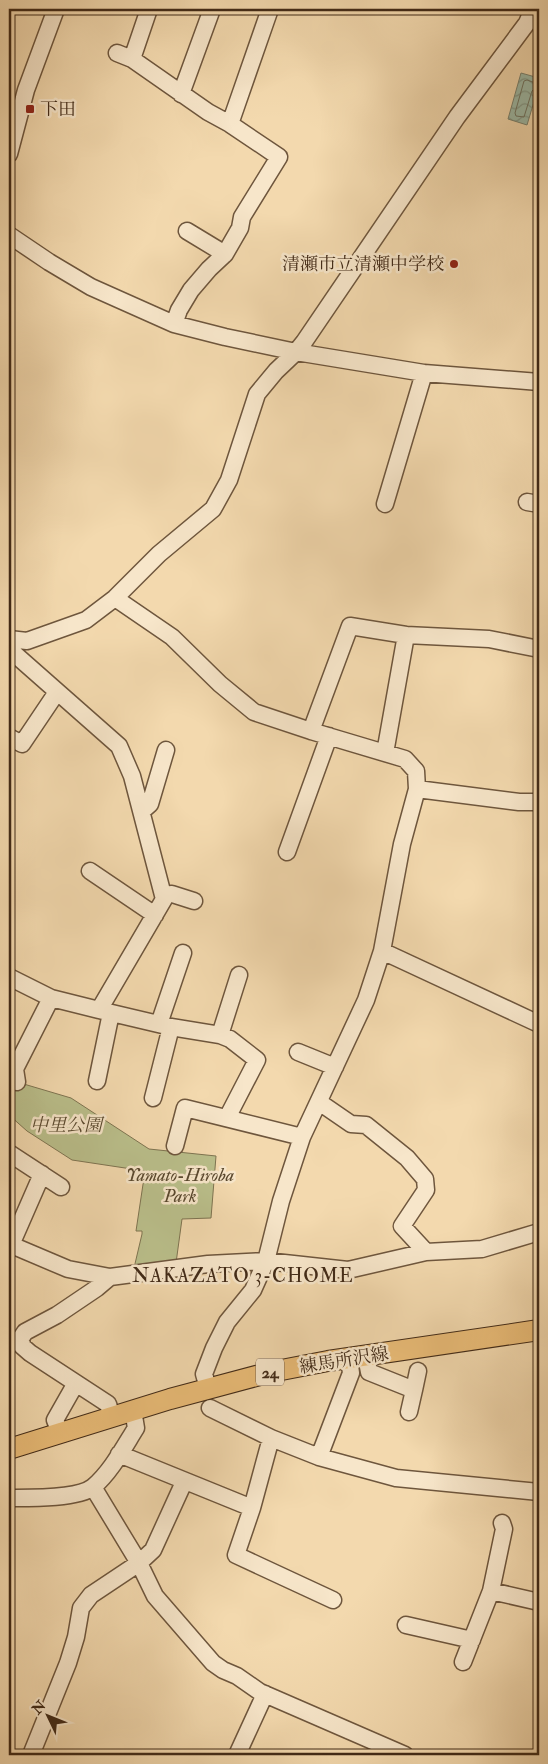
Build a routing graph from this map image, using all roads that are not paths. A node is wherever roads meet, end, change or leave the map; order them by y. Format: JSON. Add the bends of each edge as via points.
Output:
{"nodes":[{"id":1,"x":56,"y":9,"type":"edge"},
{"id":2,"x":149,"y":9,"type":"edge"},
{"id":3,"x":212,"y":9,"type":"edge"},
{"id":4,"x":270,"y":9,"type":"edge"},
{"id":5,"x":533,"y":9,"type":"edge"},
{"id":6,"x":181,"y":94,"type":"junction"},
{"id":7,"x":230,"y":124,"type":"junction"},
{"id":8,"x":9,"y":150,"type":"edge"},
{"id":9,"x":187,"y":231,"type":"dead end"},
{"id":10,"x":9,"y":235,"type":"edge"},
{"id":11,"x":225,"y":254,"type":"junction"},
{"id":12,"x":174,"y":324,"type":"junction"},
{"id":13,"x":296,"y":352,"type":"junction"},
{"id":14,"x":424,"y":374,"type":"junction"},
{"id":15,"x":539,"y":382,"type":"edge"},
{"id":16,"x":385,"y":504,"type":"dead end"},
{"id":17,"x":115,"y":598,"type":"junction"},
{"id":18,"x":406,"y":635,"type":"junction"},
{"id":19,"x":9,"y":639,"type":"edge"},
{"id":20,"x":9,"y":649,"type":"edge"},
{"id":21,"x":539,"y":649,"type":"edge"},
{"id":22,"x":57,"y":692,"type":"junction"},
{"id":23,"x":311,"y":731,"type":"junction"},
{"id":24,"x":329,"y":736,"type":"junction"},
{"id":25,"x":9,"y":737,"type":"edge"},
{"id":26,"x":166,"y":750,"type":"dead end"},
{"id":27,"x":385,"y":752,"type":"junction"},
{"id":28,"x":417,"y":789,"type":"junction"},
{"id":29,"x":539,"y":802,"type":"edge"},
{"id":30,"x":142,"y":810,"type":"junction"},
{"id":31,"x":287,"y":852,"type":"dead end"},
{"id":32,"x":90,"y":871,"type":"dead end"},
{"id":33,"x":163,"y":895,"type":"junction"},
{"id":34,"x":194,"y":901,"type":"dead end"},
{"id":35,"x":155,"y":915,"type":"junction"},
{"id":36,"x":382,"y":951,"type":"junction"},
{"id":37,"x":183,"y":953,"type":"dead end"},
{"id":38,"x":239,"y":975,"type":"dead end"},
{"id":39,"x":9,"y":977,"type":"edge"},
{"id":40,"x":51,"y":998,"type":"junction"},
{"id":41,"x":105,"y":1011,"type":"junction"},
{"id":42,"x":539,"y":1024,"type":"edge"},
{"id":43,"x":165,"y":1025,"type":"junction"},
{"id":44,"x":220,"y":1035,"type":"junction"},
{"id":45,"x":298,"y":1052,"type":"dead end"},
{"id":46,"x":335,"y":1067,"type":"junction"},
{"id":47,"x":97,"y":1081,"type":"dead end"},
{"id":48,"x":16,"y":1082,"type":"dead end"},
{"id":49,"x":153,"y":1098,"type":"dead end"},
{"id":50,"x":319,"y":1102,"type":"junction"},
{"id":51,"x":227,"y":1118,"type":"junction"},
{"id":52,"x":302,"y":1137,"type":"junction"},
{"id":53,"x":175,"y":1146,"type":"dead end"},
{"id":54,"x":9,"y":1153,"type":"edge"},
{"id":55,"x":42,"y":1174,"type":"junction"},
{"id":56,"x":61,"y":1187,"type":"dead end"},
{"id":57,"x":539,"y":1232,"type":"edge"},
{"id":58,"x":10,"y":1244,"type":"edge"},
{"id":59,"x":426,"y":1252,"type":"junction"},
{"id":60,"x":266,"y":1261,"type":"junction"},
{"id":61,"x":110,"y":1276,"type":"junction"},
{"id":62,"x":539,"y":1330,"type":"edge"},
{"id":63,"x":358,"y":1357,"type":"junction"},
{"id":64,"x":418,"y":1371,"type":"dead end"},
{"id":65,"x":76,"y":1383,"type":"junction"},
{"id":66,"x":208,"y":1388,"type":"junction"},
{"id":67,"x":414,"y":1390,"type":"junction"},
{"id":68,"x":210,"y":1408,"type":"dead end"},
{"id":69,"x":133,"y":1410,"type":"junction"},
{"id":70,"x":409,"y":1412,"type":"dead end"},
{"id":71,"x":112,"y":1416,"type":"junction"},
{"id":72,"x":60,"y":1433,"type":"junction"},
{"id":73,"x":271,"y":1438,"type":"junction"},
{"id":74,"x":9,"y":1448,"type":"edge"},
{"id":75,"x":119,"y":1454,"type":"junction"},
{"id":76,"x":319,"y":1457,"type":"junction"},
{"id":77,"x":184,"y":1482,"type":"junction"},
{"id":78,"x":93,"y":1487,"type":"junction"},
{"id":79,"x":539,"y":1492,"type":"edge"},
{"id":80,"x":9,"y":1498,"type":"edge"},
{"id":81,"x":252,"y":1508,"type":"junction"},
{"id":82,"x":502,"y":1523,"type":"dead end"},
{"id":83,"x":139,"y":1563,"type":"junction"},
{"id":84,"x":491,"y":1591,"type":"junction"},
{"id":85,"x":333,"y":1600,"type":"dead end"},
{"id":86,"x":539,"y":1602,"type":"edge"},
{"id":87,"x":406,"y":1625,"type":"dead end"},
{"id":88,"x":472,"y":1640,"type":"junction"},
{"id":89,"x":464,"y":1662,"type":"dead end"},
{"id":90,"x":265,"y":1694,"type":"junction"},
{"id":91,"x":31,"y":1755,"type":"edge"},
{"id":92,"x":237,"y":1755,"type":"edge"},
{"id":93,"x":405,"y":1755,"type":"edge"}],
"edges":[{"from":1,"to":8,"type":"street"},
{"from":2,"to":6,"type":"street","via":[[125,56]]},
{"from":3,"to":6,"type":"street"},
{"from":4,"to":7,"type":"street"},
{"from":5,"to":13,"type":"street","via":[[527,23],[457,117]]},
{"from":6,"to":7,"type":"street"},
{"from":7,"to":11,"type":"street","via":[[279,157],[242,217],[240,228]]},
{"from":9,"to":11,"type":"street"},
{"from":10,"to":12,"type":"street","via":[[92,287]]},
{"from":11,"to":12,"type":"street","via":[[191,290]]},
{"from":12,"to":13,"type":"street"},
{"from":13,"to":14,"type":"street"},
{"from":13,"to":17,"type":"street","via":[[257,394],[229,480],[212,509],[159,554]]},
{"from":14,"to":15,"type":"street"},
{"from":14,"to":16,"type":"street"},
{"from":17,"to":19,"type":"street","via":[[86,620],[27,640]]},
{"from":17,"to":23,"type":"street","via":[[172,637],[254,712]]},
{"from":18,"to":21,"type":"street","via":[[489,639]]},
{"from":18,"to":23,"type":"street","via":[[350,626]]},
{"from":18,"to":27,"type":"street"},
{"from":20,"to":22,"type":"street"},
{"from":22,"to":25,"type":"street","via":[[22,744]]},
{"from":22,"to":30,"type":"street","via":[[119,746]]},
{"from":23,"to":24,"type":"street"},
{"from":24,"to":27,"type":"street"},
{"from":24,"to":31,"type":"street"},
{"from":26,"to":30,"type":"street","via":[[150,804]]},
{"from":27,"to":28,"type":"street","via":[[405,759],[416,771]]},
{"from":28,"to":29,"type":"street"},
{"from":28,"to":36,"type":"street","via":[[402,844]]},
{"from":30,"to":33,"type":"street"},
{"from":32,"to":35,"type":"street"},
{"from":33,"to":34,"type":"street","via":[[172,894]]},
{"from":33,"to":35,"type":"street"},
{"from":35,"to":41,"type":"street"},
{"from":36,"to":42,"type":"street"},
{"from":36,"to":46,"type":"street","via":[[366,1000]]},
{"from":37,"to":43,"type":"street"},
{"from":38,"to":44,"type":"street"},
{"from":39,"to":40,"type":"street"},
{"from":40,"to":41,"type":"street"},
{"from":40,"to":48,"type":"street","via":[[15,1068]]},
{"from":41,"to":43,"type":"street"},
{"from":41,"to":47,"type":"street"},
{"from":43,"to":44,"type":"street"},
{"from":43,"to":49,"type":"street"},
{"from":44,"to":51,"type":"street","via":[[257,1060]]},
{"from":45,"to":46,"type":"street"},
{"from":46,"to":50,"type":"street"},
{"from":50,"to":52,"type":"street"},
{"from":50,"to":59,"type":"street","via":[[351,1124],[366,1125],[407,1158],[425,1179],[426,1190],[402,1226]]},
{"from":51,"to":52,"type":"street"},
{"from":51,"to":53,"type":"street","via":[[186,1108]]},
{"from":52,"to":60,"type":"street"},
{"from":54,"to":55,"type":"street"},
{"from":55,"to":56,"type":"street"},
{"from":55,"to":58,"type":"street"},
{"from":57,"to":59,"type":"street","via":[[482,1249]]},
{"from":58,"to":61,"type":"street","via":[[68,1269]]},
{"from":59,"to":60,"type":"street","via":[[348,1270]]},
{"from":60,"to":61,"type":"street","via":[[208,1264]]},
{"from":60,"to":66,"type":"street","via":[[253,1290],[228,1322],[214,1348],[204,1374]]},
{"from":61,"to":65,"type":"street","via":[[97,1288],[25,1332],[21,1338],[22,1346]]},
{"from":62,"to":63,"type":"main road","name":"練馬所沢線","number":"24"},
{"from":63,"to":66,"type":"main road","name":"練馬所沢線","number":"24","via":[[271,1372]]},
{"from":63,"to":67,"type":"street","via":[[369,1372]]},
{"from":63,"to":76,"type":"street"},
{"from":64,"to":67,"type":"street"},
{"from":65,"to":71,"type":"street","via":[[108,1404]]},
{"from":65,"to":72,"type":"street","via":[[55,1420]]},
{"from":66,"to":69,"type":"main road","name":"練馬所沢線","number":"24"},
{"from":67,"to":70,"type":"street"},
{"from":68,"to":73,"type":"street"},
{"from":69,"to":71,"type":"main road","name":"練馬所沢線","number":"24"},
{"from":69,"to":75,"type":"street","via":[[136,1428]]},
{"from":71,"to":72,"type":"main road","name":"練馬所沢線","number":"24"},
{"from":72,"to":74,"type":"main road","name":"練馬所沢線","number":"24"},
{"from":73,"to":76,"type":"street"},
{"from":73,"to":81,"type":"street"},
{"from":75,"to":77,"type":"street"},
{"from":75,"to":78,"type":"street"},
{"from":76,"to":79,"type":"street","via":[[396,1478]]},
{"from":77,"to":81,"type":"street"},
{"from":77,"to":83,"type":"street","via":[[153,1550]]},
{"from":78,"to":80,"type":"street","via":[[85,1492],[40,1499]]},
{"from":78,"to":83,"type":"street"},
{"from":81,"to":85,"type":"street","via":[[236,1555]]},
{"from":82,"to":84,"type":"street","via":[[504,1529]]},
{"from":83,"to":90,"type":"street","via":[[155,1596],[208,1658]]},
{"from":83,"to":91,"type":"street","via":[[92,1595],[81,1608],[68,1663]]},
{"from":84,"to":86,"type":"street"},
{"from":84,"to":88,"type":"street"},
{"from":87,"to":88,"type":"street"},
{"from":88,"to":89,"type":"street"},
{"from":90,"to":92,"type":"street"},
{"from":90,"to":93,"type":"street"}]}
